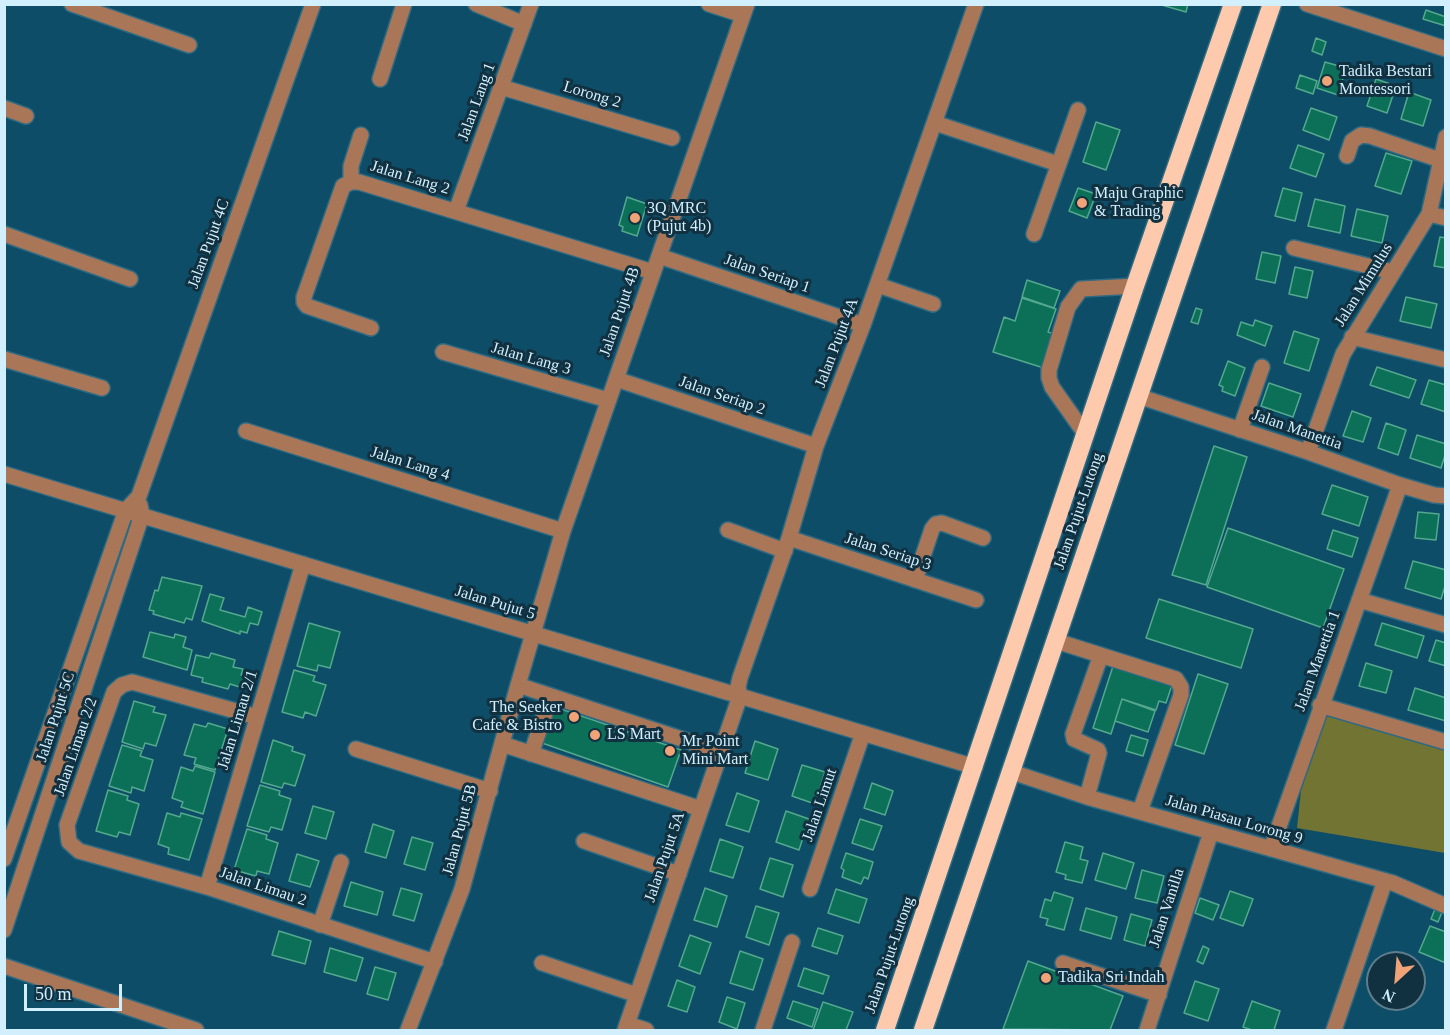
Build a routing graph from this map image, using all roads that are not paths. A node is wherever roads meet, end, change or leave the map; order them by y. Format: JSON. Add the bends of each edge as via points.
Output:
{"nodes":[{"id":1,"x":72,"y":4,"type":"edge"},
{"id":2,"x":313,"y":4,"type":"edge"},
{"id":3,"x":404,"y":4,"type":"edge"},
{"id":4,"x":476,"y":4,"type":"edge"},
{"id":5,"x":531,"y":4,"type":"edge"},
{"id":6,"x":709,"y":4,"type":"edge"},
{"id":7,"x":976,"y":4,"type":"edge"},
{"id":8,"x":1233,"y":4,"type":"edge"},
{"id":9,"x":1272,"y":4,"type":"edge"},
{"id":10,"x":1307,"y":4,"type":"edge"},
{"id":11,"x":745,"y":10,"type":"edge"},
{"id":12,"x":524,"y":24,"type":"junction"},
{"id":13,"x":189,"y":45,"type":"dead end"},
{"id":14,"x":1446,"y":49,"type":"edge"},
{"id":15,"x":380,"y":79,"type":"dead end"},
{"id":16,"x":501,"y":87,"type":"junction"},
{"id":17,"x":4,"y":108,"type":"edge"},
{"id":18,"x":1078,"y":110,"type":"dead end"},
{"id":19,"x":27,"y":116,"type":"dead end"},
{"id":20,"x":935,"y":123,"type":"junction"},
{"id":21,"x":361,"y":135,"type":"dead end"},
{"id":22,"x":1446,"y":137,"type":"edge"},
{"id":23,"x":672,"y":138,"type":"dead end"},
{"id":24,"x":1347,"y":156,"type":"dead end"},
{"id":25,"x":1440,"y":160,"type":"junction"},
{"id":26,"x":1058,"y":164,"type":"junction"},
{"id":27,"x":351,"y":183,"type":"junction"},
{"id":28,"x":456,"y":211,"type":"junction"},
{"id":29,"x":1429,"y":214,"type":"junction"},
{"id":30,"x":1446,"y":218,"type":"edge"},
{"id":31,"x":4,"y":234,"type":"edge"},
{"id":32,"x":1034,"y":234,"type":"dead end"},
{"id":33,"x":1294,"y":248,"type":"dead end"},
{"id":34,"x":659,"y":256,"type":"junction"},
{"id":35,"x":653,"y":272,"type":"junction"},
{"id":36,"x":1394,"y":272,"type":"junction"},
{"id":37,"x":130,"y":279,"type":"dead end"},
{"id":38,"x":878,"y":285,"type":"junction"},
{"id":39,"x":1135,"y":286,"type":"junction"},
{"id":40,"x":933,"y":304,"type":"dead end"},
{"id":41,"x":863,"y":326,"type":"junction"},
{"id":42,"x":370,"y":328,"type":"dead end"},
{"id":43,"x":1353,"y":337,"type":"junction"},
{"id":44,"x":443,"y":352,"type":"dead end"},
{"id":45,"x":4,"y":359,"type":"edge"},
{"id":46,"x":1446,"y":360,"type":"edge"},
{"id":47,"x":1262,"y":368,"type":"dead end"},
{"id":48,"x":616,"y":379,"type":"junction"},
{"id":49,"x":102,"y":388,"type":"dead end"},
{"id":50,"x":1138,"y":396,"type":"junction"},
{"id":51,"x":608,"y":400,"type":"junction"},
{"id":52,"x":1240,"y":430,"type":"junction"},
{"id":53,"x":246,"y":432,"type":"dead end"},
{"id":54,"x":1086,"y":435,"type":"junction"},
{"id":55,"x":816,"y":446,"type":"junction"},
{"id":56,"x":1308,"y":452,"type":"junction"},
{"id":57,"x":4,"y":474,"type":"edge"},
{"id":58,"x":1400,"y":485,"type":"junction"},
{"id":59,"x":139,"y":496,"type":"junction"},
{"id":60,"x":1446,"y":496,"type":"edge"},
{"id":61,"x":126,"y":510,"type":"junction"},
{"id":62,"x":142,"y":515,"type":"junction"},
{"id":63,"x":728,"y":530,"type":"dead end"},
{"id":64,"x":563,"y":531,"type":"junction"},
{"id":65,"x":983,"y":538,"type":"dead end"},
{"id":66,"x":787,"y":544,"type":"junction"},
{"id":67,"x":303,"y":564,"type":"junction"},
{"id":68,"x":915,"y":580,"type":"junction"},
{"id":69,"x":976,"y":600,"type":"dead end"},
{"id":70,"x":1359,"y":600,"type":"junction"},
{"id":71,"x":1446,"y":625,"type":"edge"},
{"id":72,"x":533,"y":633,"type":"junction"},
{"id":73,"x":1056,"y":641,"type":"junction"},
{"id":74,"x":1101,"y":655,"type":"junction"},
{"id":75,"x":518,"y":685,"type":"junction"},
{"id":76,"x":551,"y":696,"type":"junction"},
{"id":77,"x":740,"y":696,"type":"junction"},
{"id":78,"x":1320,"y":705,"type":"junction"},
{"id":79,"x":257,"y":717,"type":"junction"},
{"id":80,"x":863,"y":733,"type":"junction"},
{"id":81,"x":1446,"y":742,"type":"edge"},
{"id":82,"x":502,"y":744,"type":"junction"},
{"id":83,"x":356,"y":749,"type":"dead end"},
{"id":84,"x":721,"y":752,"type":"junction"},
{"id":85,"x":531,"y":754,"type":"junction"},
{"id":86,"x":975,"y":767,"type":"junction"},
{"id":87,"x":1012,"y":772,"type":"junction"},
{"id":88,"x":490,"y":792,"type":"junction"},
{"id":89,"x":1087,"y":796,"type":"junction"},
{"id":90,"x":700,"y":809,"type":"junction"},
{"id":91,"x":1140,"y":811,"type":"junction"},
{"id":92,"x":1211,"y":832,"type":"junction"},
{"id":93,"x":584,"y":841,"type":"dead end"},
{"id":94,"x":1271,"y":849,"type":"junction"},
{"id":95,"x":79,"y":851,"type":"joint"},
{"id":96,"x":4,"y":859,"type":"edge"},
{"id":97,"x":340,"y":862,"type":"dead end"},
{"id":98,"x":679,"y":874,"type":"junction"},
{"id":99,"x":1385,"y":881,"type":"junction"},
{"id":100,"x":207,"y":887,"type":"junction"},
{"id":101,"x":810,"y":889,"type":"dead end"},
{"id":102,"x":1446,"y":906,"type":"edge"},
{"id":103,"x":320,"y":925,"type":"junction"},
{"id":104,"x":4,"y":930,"type":"edge"},
{"id":105,"x":792,"y":942,"type":"dead end"},
{"id":106,"x":435,"y":962,"type":"junction"},
{"id":107,"x":542,"y":963,"type":"dead end"},
{"id":108,"x":1063,"y":963,"type":"dead end"},
{"id":109,"x":4,"y":966,"type":"edge"},
{"id":110,"x":637,"y":995,"type":"junction"},
{"id":111,"x":1159,"y":995,"type":"junction"},
{"id":112,"x":626,"y":1027,"type":"edge"},
{"id":113,"x":190,"y":1030,"type":"edge"},
{"id":114,"x":408,"y":1030,"type":"edge"},
{"id":115,"x":646,"y":1030,"type":"edge"},
{"id":116,"x":763,"y":1030,"type":"edge"},
{"id":117,"x":885,"y":1030,"type":"edge"},
{"id":118,"x":923,"y":1030,"type":"edge"},
{"id":119,"x":1147,"y":1030,"type":"edge"},
{"id":120,"x":1334,"y":1030,"type":"edge"}],
"edges":[{"from":1,"to":13,"type":"street"},
{"from":2,"to":59,"type":"street","name":"Jalan Pujut 4C"},
{"from":3,"to":15,"type":"street"},
{"from":4,"to":12,"type":"street"},
{"from":5,"to":12,"type":"street","name":"Jalan Lang 1"},
{"from":6,"to":11,"type":"street"},
{"from":7,"to":20,"type":"street","name":"Jalan Pujut 4A"},
{"from":8,"to":39,"type":"highway","name":"Jalan Pujut-Lutong"},
{"from":9,"to":50,"type":"highway","name":"Jalan Pujut-Lutong"},
{"from":10,"to":14,"type":"street"},
{"from":11,"to":34,"type":"street","name":"Jalan Pujut 4B"},
{"from":12,"to":16,"type":"street","name":"Jalan Lang 1"},
{"from":16,"to":23,"type":"street","name":"Lorong 2"},
{"from":16,"to":28,"type":"street","name":"Jalan Lang 1"},
{"from":17,"to":19,"type":"street"},
{"from":18,"to":26,"type":"street"},
{"from":20,"to":26,"type":"street"},
{"from":20,"to":38,"type":"street","name":"Jalan Pujut 4A"},
{"from":21,"to":27,"type":"street","via":[[351,166]]},
{"from":22,"to":25,"type":"street","name":"Jalan Mimulus"},
{"from":24,"to":25,"type":"street","via":[[1352,141],[1361,135]]},
{"from":25,"to":29,"type":"street","name":"Jalan Mimulus"},
{"from":26,"to":32,"type":"street"},
{"from":27,"to":28,"type":"street","name":"Jalan Lang 2","via":[[359,182]]},
{"from":27,"to":42,"type":"street","name":"Jalan Lang 2","via":[[343,186],[304,302]]},
{"from":28,"to":35,"type":"street","name":"Jalan Lang 2"},
{"from":29,"to":30,"type":"street"},
{"from":29,"to":36,"type":"street","name":"Jalan Mimulus"},
{"from":31,"to":37,"type":"street"},
{"from":33,"to":36,"type":"street"},
{"from":34,"to":35,"type":"street","name":"Jalan Pujut 4B"},
{"from":34,"to":41,"type":"street","name":"Jalan Seriap 1"},
{"from":35,"to":48,"type":"street","name":"Jalan Pujut 4B"},
{"from":36,"to":43,"type":"street","name":"Jalan Mimulus"},
{"from":38,"to":40,"type":"street"},
{"from":38,"to":41,"type":"street","name":"Jalan Pujut 4A"},
{"from":39,"to":54,"type":"highway","name":"Jalan Pujut-Lutong"},
{"from":39,"to":54,"type":"street","via":[[1081,290],[1068,307],[1049,378]]},
{"from":41,"to":55,"type":"street","name":"Jalan Pujut 4A"},
{"from":43,"to":46,"type":"street"},
{"from":43,"to":56,"type":"street","name":"Jalan Mimulus","via":[[1343,354]]},
{"from":44,"to":51,"type":"street","name":"Jalan Lang 3"},
{"from":45,"to":49,"type":"street"},
{"from":47,"to":52,"type":"street"},
{"from":48,"to":51,"type":"street","name":"Jalan Pujut 4B"},
{"from":48,"to":55,"type":"street","name":"Jalan Seriap 2"},
{"from":50,"to":52,"type":"street","name":"Jalan Manettia"},
{"from":50,"to":73,"type":"highway","name":"Jalan Pujut-Lutong"},
{"from":51,"to":64,"type":"street","name":"Jalan Pujut 4B"},
{"from":52,"to":56,"type":"street","name":"Jalan Manettia"},
{"from":53,"to":64,"type":"street","name":"Jalan Lang 4"},
{"from":54,"to":86,"type":"highway","name":"Jalan Pujut-Lutong"},
{"from":55,"to":66,"type":"street","name":"Jalan Pujut 4A"},
{"from":56,"to":58,"type":"street","name":"Jalan Manettia"},
{"from":57,"to":61,"type":"street","name":"Jalan Pujut 5"},
{"from":58,"to":60,"type":"street","name":"Jalan Manettia"},
{"from":58,"to":70,"type":"street","name":"Jalan Manettia 1"},
{"from":59,"to":61,"type":"street"},
{"from":59,"to":62,"type":"street"},
{"from":61,"to":62,"type":"street","name":"Jalan Pujut 5"},
{"from":61,"to":96,"type":"street","name":"Jalan Pujut 5C"},
{"from":62,"to":67,"type":"street","name":"Jalan Pujut 5"},
{"from":62,"to":104,"type":"street","name":"Jalan Pujut 5C"},
{"from":63,"to":66,"type":"street","name":"Jalan Seriap 3"},
{"from":64,"to":72,"type":"street","name":"Jalan Pujut 4B"},
{"from":65,"to":68,"type":"street","via":[[936,524]]},
{"from":66,"to":68,"type":"street","name":"Jalan Seriap 3"},
{"from":66,"to":77,"type":"street","name":"Jalan Pujut 4A","via":[[740,678]]},
{"from":67,"to":72,"type":"street","name":"Jalan Pujut 5"},
{"from":67,"to":79,"type":"street","name":"Jalan Limau 2/1"},
{"from":68,"to":69,"type":"street","name":"Jalan Seriap 3"},
{"from":70,"to":71,"type":"street"},
{"from":70,"to":78,"type":"street","name":"Jalan Manettia 1"},
{"from":72,"to":75,"type":"street","name":"Jalan Pujut 5B"},
{"from":72,"to":77,"type":"street","name":"Jalan Pujut 5"},
{"from":73,"to":74,"type":"street"},
{"from":73,"to":87,"type":"highway","name":"Jalan Pujut-Lutong"},
{"from":74,"to":89,"type":"street","via":[[1073,734],[1074,740],[1099,753]]},
{"from":74,"to":91,"type":"street","via":[[1176,679],[1181,687]]},
{"from":75,"to":76,"type":"street"},
{"from":75,"to":82,"type":"street","name":"Jalan Pujut 5B"},
{"from":76,"to":84,"type":"street"},
{"from":76,"to":85,"type":"street"},
{"from":77,"to":80,"type":"street","name":"Jalan Pujut 5"},
{"from":77,"to":84,"type":"street","name":"Jalan Pujut 5A"},
{"from":78,"to":81,"type":"street"},
{"from":78,"to":94,"type":"street","name":"Jalan Manettia 1"},
{"from":79,"to":95,"type":"street","name":"Jalan Limau 2/2","via":[[132,682],[114,692],[67,825],[69,842]]},
{"from":79,"to":100,"type":"street","name":"Jalan Limau 2/1"},
{"from":80,"to":86,"type":"street","name":"Jalan Pujut 5"},
{"from":80,"to":101,"type":"street","name":"Jalan Limut"},
{"from":82,"to":85,"type":"street"},
{"from":82,"to":88,"type":"street","name":"Jalan Pujut 5B"},
{"from":83,"to":88,"type":"street"},
{"from":84,"to":90,"type":"street","name":"Jalan Pujut 5A"},
{"from":85,"to":90,"type":"street"},
{"from":86,"to":117,"type":"highway","name":"Jalan Pujut-Lutong"},
{"from":87,"to":89,"type":"street","name":"Jalan Piasau Lorong 9"},
{"from":87,"to":118,"type":"highway","name":"Jalan Pujut-Lutong"},
{"from":88,"to":106,"type":"street","name":"Jalan Pujut 5B","via":[[462,889]]},
{"from":89,"to":91,"type":"street","name":"Jalan Piasau Lorong 9"},
{"from":90,"to":98,"type":"street","name":"Jalan Pujut 5A"},
{"from":91,"to":92,"type":"street","name":"Jalan Piasau Lorong 9"},
{"from":92,"to":94,"type":"street","name":"Jalan Piasau Lorong 9"},
{"from":92,"to":111,"type":"street","name":"Jalan Vanilla"},
{"from":93,"to":98,"type":"street"},
{"from":94,"to":99,"type":"street","name":"Jalan Piasau Lorong 9"},
{"from":95,"to":100,"type":"street","name":"Jalan Limau 2"},
{"from":97,"to":103,"type":"street"},
{"from":98,"to":110,"type":"street","name":"Jalan Pujut 5A"},
{"from":99,"to":102,"type":"street","name":"Jalan Piasau Lorong 9"},
{"from":99,"to":120,"type":"street"},
{"from":100,"to":103,"type":"street","name":"Jalan Limau 2"},
{"from":103,"to":106,"type":"street","name":"Jalan Limau 2"},
{"from":105,"to":116,"type":"street"},
{"from":106,"to":114,"type":"street","name":"Jalan Pujut 5B"},
{"from":107,"to":110,"type":"street"},
{"from":108,"to":111,"type":"street"},
{"from":109,"to":113,"type":"street"},
{"from":110,"to":112,"type":"street","name":"Jalan Pujut 5A"},
{"from":111,"to":119,"type":"street","name":"Jalan Vanilla"},
{"from":112,"to":115,"type":"street"}]}
